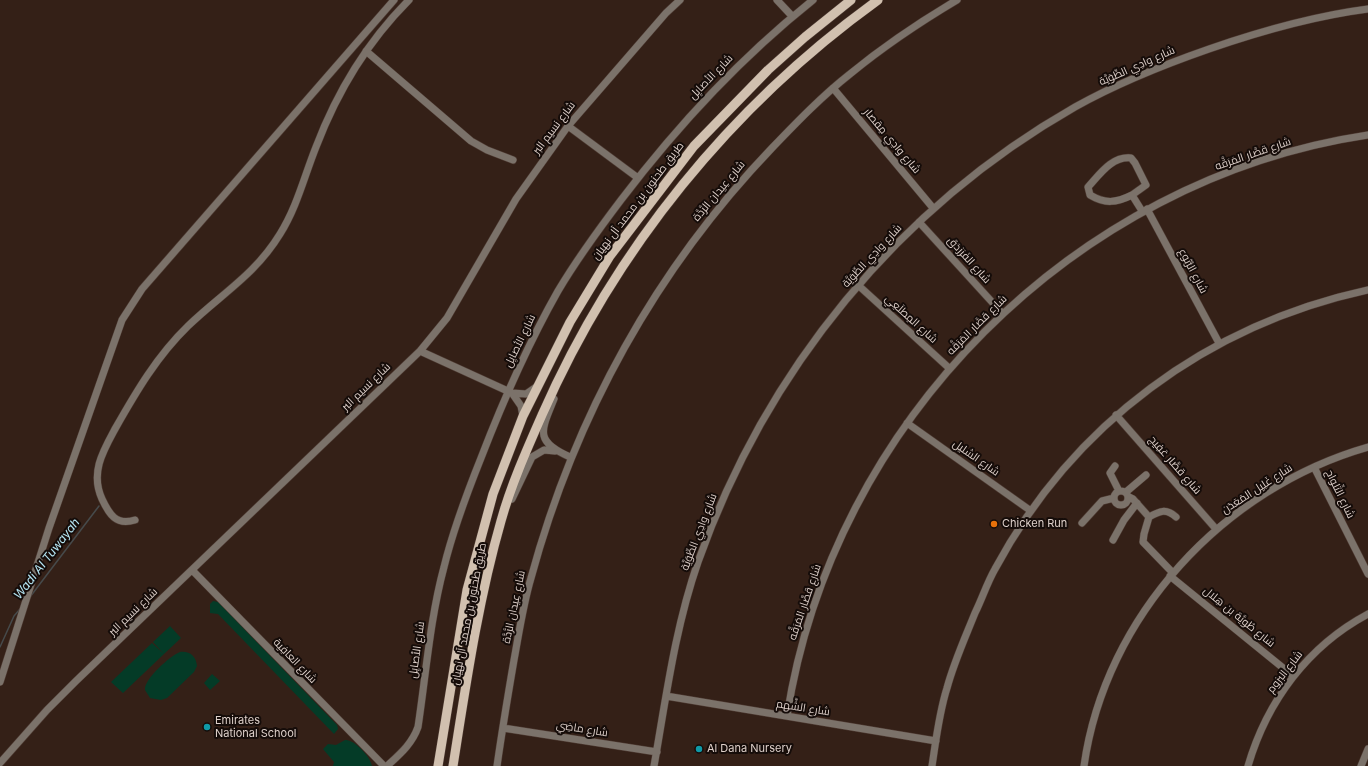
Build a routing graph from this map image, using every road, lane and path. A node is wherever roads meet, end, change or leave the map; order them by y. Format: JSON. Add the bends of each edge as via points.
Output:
{"nodes":[{"id":1,"x":394,"y":0,"type":"edge"},
{"id":2,"x":409,"y":0,"type":"edge"},
{"id":3,"x":680,"y":0,"type":"edge"},
{"id":4,"x":777,"y":0,"type":"edge"},
{"id":5,"x":813,"y":0,"type":"edge"},
{"id":6,"x":851,"y":0,"type":"edge"},
{"id":7,"x":878,"y":0,"type":"edge"},
{"id":8,"x":958,"y":0,"type":"edge"},
{"id":9,"x":1368,"y":9,"type":"edge"},
{"id":10,"x":792,"y":16,"type":"junction"},
{"id":11,"x":366,"y":51,"type":"junction"},
{"id":12,"x":833,"y":88,"type":"junction"},
{"id":13,"x":568,"y":126,"type":"junction"},
{"id":14,"x":1368,"y":135,"type":"edge"},
{"id":15,"x":513,"y":160,"type":"dead end"},
{"id":16,"x":638,"y":178,"type":"junction"},
{"id":17,"x":1132,"y":195,"type":"junction"},
{"id":18,"x":933,"y":208,"type":"junction"},
{"id":19,"x":1145,"y":210,"type":"junction"},
{"id":20,"x":919,"y":222,"type":"junction"},
{"id":21,"x":858,"y":285,"type":"junction"},
{"id":22,"x":1368,"y":290,"type":"edge"},
{"id":23,"x":1002,"y":313,"type":"junction"},
{"id":24,"x":1219,"y":343,"type":"junction"},
{"id":25,"x":420,"y":351,"type":"junction"},
{"id":26,"x":950,"y":368,"type":"junction"},
{"id":27,"x":558,"y":380,"type":"junction"},
{"id":28,"x":537,"y":386,"type":"junction"},
{"id":29,"x":510,"y":392,"type":"junction"},
{"id":30,"x":1116,"y":415,"type":"junction"},
{"id":31,"x":523,"y":416,"type":"junction"},
{"id":32,"x":908,"y":423,"type":"junction"},
{"id":33,"x":1368,"y":447,"type":"edge"},
{"id":34,"x":555,"y":451,"type":"junction"},
{"id":35,"x":570,"y":457,"type":"junction"},
{"id":36,"x":1115,"y":466,"type":"dead end"},
{"id":37,"x":1314,"y":467,"type":"junction"},
{"id":38,"x":1146,"y":475,"type":"dead end"},
{"id":39,"x":1125,"y":494,"type":"junction"},
{"id":40,"x":1114,"y":498,"type":"junction"},
{"id":41,"x":1137,"y":503,"type":"junction"},
{"id":42,"x":1031,"y":511,"type":"junction"},
{"id":43,"x":1149,"y":517,"type":"junction"},
{"id":44,"x":1176,"y":517,"type":"dead end"},
{"id":45,"x":501,"y":519,"type":"junction"},
{"id":46,"x":135,"y":520,"type":"dead end"},
{"id":47,"x":1082,"y":523,"type":"dead end"},
{"id":48,"x":1216,"y":529,"type":"junction"},
{"id":49,"x":1113,"y":540,"type":"dead end"},
{"id":50,"x":192,"y":570,"type":"junction"},
{"id":51,"x":1368,"y":574,"type":"edge"},
{"id":52,"x":1172,"y":575,"type":"junction"},
{"id":53,"x":1368,"y":614,"type":"edge"},
{"id":54,"x":1293,"y":676,"type":"junction"},
{"id":55,"x":0,"y":682,"type":"edge"},
{"id":56,"x":666,"y":696,"type":"junction"},
{"id":57,"x":787,"y":716,"type":"junction"},
{"id":58,"x":503,"y":728,"type":"junction"},
{"id":59,"x":936,"y":741,"type":"junction"},
{"id":60,"x":15,"y":748,"type":"junction"},
{"id":61,"x":1368,"y":750,"type":"edge"},
{"id":62,"x":657,"y":752,"type":"junction"},
{"id":63,"x":0,"y":764,"type":"edge"},
{"id":64,"x":5,"y":766,"type":"edge"},
{"id":65,"x":386,"y":766,"type":"edge"},
{"id":66,"x":438,"y":766,"type":"edge"},
{"id":67,"x":453,"y":766,"type":"edge"},
{"id":68,"x":497,"y":766,"type":"edge"},
{"id":69,"x":654,"y":766,"type":"edge"},
{"id":70,"x":932,"y":766,"type":"edge"},
{"id":71,"x":1084,"y":766,"type":"edge"},
{"id":72,"x":1248,"y":766,"type":"edge"},
{"id":73,"x":1361,"y":766,"type":"edge"}],
"edges":[{"from":1,"to":55,"type":"street","via":[[142,289],[122,320],[49,528]]},
{"from":2,"to":11,"type":"street"},
{"from":3,"to":13,"type":"street","name":"شارع نسيم البر","via":[[666,12]]},
{"from":4,"to":10,"type":"street"},
{"from":5,"to":10,"type":"street","name":"شارع الأصايِل"},
{"from":6,"to":28,"type":"main road","name":"طريق طحنون بن محمد آل نهيان","via":[[768,70],[694,146],[610,256],[570,322]]},
{"from":7,"to":27,"type":"main road","name":"طريق طحنون بن محمد آل نهيان","via":[[820,44],[780,79],[707,155],[642,236],[600,300]]},
{"from":8,"to":12,"type":"street","name":"شارع عِيدان الرَّدَّة","via":[[881,50]]},
{"from":9,"to":18,"type":"street","name":"شارع وادِي الطِّوَيَّة","via":[[1274,28],[1222,44],[1143,74],[1083,103],[1046,125],[951,192]]},
{"from":10,"to":16,"type":"street","name":"شارع الأصايِل","via":[[737,65],[689,115]]},
{"from":11,"to":15,"type":"street","via":[[471,140],[487,150]]},
{"from":11,"to":46,"type":"street","via":[[332,110],[287,223],[249,273],[187,327],[159,358],[135,393],[102,454],[97,480],[105,506],[110,515],[119,522]]},
{"from":12,"to":18,"type":"street","name":"شارع وادِي مِقصار"},
{"from":12,"to":35,"type":"street","name":"شارع عِيدان الرَّدَّة","via":[[801,117],[752,169],[698,233],[626,343],[604,383]]},
{"from":13,"to":16,"type":"street"},
{"from":13,"to":25,"type":"street","name":"شارع نسيم البر","via":[[516,199],[447,318]]},
{"from":14,"to":19,"type":"street","name":"شارع قصَّار المَرَقَّه","via":[[1326,143],[1254,163]]},
{"from":16,"to":29,"type":"street","name":"شارع الأصايِل","via":[[584,249],[559,290],[532,339]]},
{"from":17,"to":17,"type":"street","via":[[1146,185],[1131,158],[1123,157],[1105,167],[1088,187],[1090,195],[1101,201],[1118,202]]},
{"from":17,"to":19,"type":"street","name":"شارع الرُّبُوع"},
{"from":18,"to":20,"type":"street","name":"شارع وادِي الطِّوَيَّة"},
{"from":19,"to":23,"type":"street","name":"شارع قصَّار المَرَقَّه","via":[[1056,267]]},
{"from":19,"to":24,"type":"street","name":"شارع الرُّبُوع"},
{"from":20,"to":21,"type":"street","name":"شارع وادِي الطِّوَيَّة"},
{"from":20,"to":23,"type":"street","name":"شارع الفَرَزدَق"},
{"from":21,"to":26,"type":"street","name":"شارع المِطلَعِي"},
{"from":21,"to":56,"type":"street","name":"شارع وادِي الطِّوَيَّة","via":[[817,334],[782,388],[729,486],[698,561],[688,594]]},
{"from":22,"to":24,"type":"street","via":[[1298,309]]},
{"from":23,"to":26,"type":"street","name":"شارع قصَّار المَرَقَّه"},
{"from":24,"to":30,"type":"street","via":[[1169,374]]},
{"from":25,"to":29,"type":"street"},
{"from":25,"to":50,"type":"street","name":"شارع نسيم البر"},
{"from":26,"to":32,"type":"street","name":"شارع قصَّار المَرَقَّه"},
{"from":27,"to":34,"type":"street","via":[[543,431],[547,443]]},
{"from":27,"to":45,"type":"main road","name":"طريق طحنون بن محمد آل نهيان","via":[[526,450]]},
{"from":28,"to":29,"type":"street","via":[[526,394]]},
{"from":28,"to":31,"type":"main road","name":"طريق طحنون بن محمد آل نهيان"},
{"from":29,"to":31,"type":"street","via":[[521,406]]},
{"from":29,"to":65,"type":"street","name":"شارع الأصايِل","via":[[468,490],[444,565],[431,632],[418,727],[409,745]]},
{"from":30,"to":42,"type":"street","via":[[1056,478]]},
{"from":30,"to":48,"type":"street","name":"شارع قصَّار عَفِيج"},
{"from":31,"to":66,"type":"main road","name":"طريق طحنون بن محمد آل نهيان","via":[[493,494],[467,590]]},
{"from":32,"to":42,"type":"street","name":"شارع الشليل"},
{"from":32,"to":57,"type":"street","name":"شارع قصَّار المَرَقَّه","via":[[872,479],[830,563],[812,608]]},
{"from":33,"to":37,"type":"street","name":"شارع غَلِيل المَعَدَن"},
{"from":34,"to":35,"type":"street"},
{"from":34,"to":45,"type":"street","via":[[544,450],[532,456]]},
{"from":35,"to":58,"type":"street","name":"شارع عِيدان الرَّدَّة","via":[[530,579]]},
{"from":36,"to":39,"type":"street","via":[[1110,473]]},
{"from":37,"to":48,"type":"street","name":"شارع غَلِيل المَعَدَن","via":[[1289,479],[1246,506]]},
{"from":37,"to":51,"type":"street","name":"شارع التِّلواح"},
{"from":38,"to":39,"type":"street"},
{"from":39,"to":40,"type":"street"},
{"from":39,"to":40,"type":"street","via":[[1127,502],[1120,505]]},
{"from":39,"to":41,"type":"street"},
{"from":40,"to":47,"type":"street","via":[[1102,501]]},
{"from":41,"to":43,"type":"street"},
{"from":41,"to":49,"type":"street"},
{"from":42,"to":59,"type":"street","via":[[994,570],[964,639],[946,690]]},
{"from":43,"to":44,"type":"street","via":[[1166,510]]},
{"from":43,"to":52,"type":"street","name":"شارع طُويَّة بن هِلال","via":[[1143,542]]},
{"from":45,"to":67,"type":"main road","name":"طريق طحنون بن محمد آل نهيان","via":[[486,578]]},
{"from":48,"to":52,"type":"street","name":"شارع غَلِيل المَعَدَن"},
{"from":50,"to":60,"type":"street","name":"شارع نسيم البر","via":[[47,710]]},
{"from":50,"to":65,"type":"street","name":"شارع العافِية"},
{"from":52,"to":54,"type":"street","name":"شارع طُويَّة بن هِلال"},
{"from":52,"to":71,"type":"street","name":"شارع غَلِيل المَعَدَن","via":[[1136,624],[1110,676],[1091,731]]},
{"from":53,"to":54,"type":"street","name":"شارع البزوم","via":[[1321,647]]},
{"from":54,"to":72,"type":"street","name":"شارع البزوم","via":[[1262,724]]},
{"from":56,"to":57,"type":"street","name":"شارع الشَّهم"},
{"from":56,"to":62,"type":"street","name":"شارع وادِي الطِّوَيَّة"},
{"from":57,"to":59,"type":"street","name":"شارع الشَّهم"},
{"from":58,"to":62,"type":"street","name":"شارع ماضِي"},
{"from":58,"to":68,"type":"street","name":"شارع عِيدان الرَّدَّة"},
{"from":59,"to":70,"type":"street"},
{"from":60,"to":63,"type":"street","name":"شارع نسيم البر"},
{"from":60,"to":64,"type":"street","name":"شارع نسيم البر"},
{"from":61,"to":73,"type":"street"},
{"from":62,"to":69,"type":"street","name":"شارع وادِي الطِّوَيَّة"}]}
